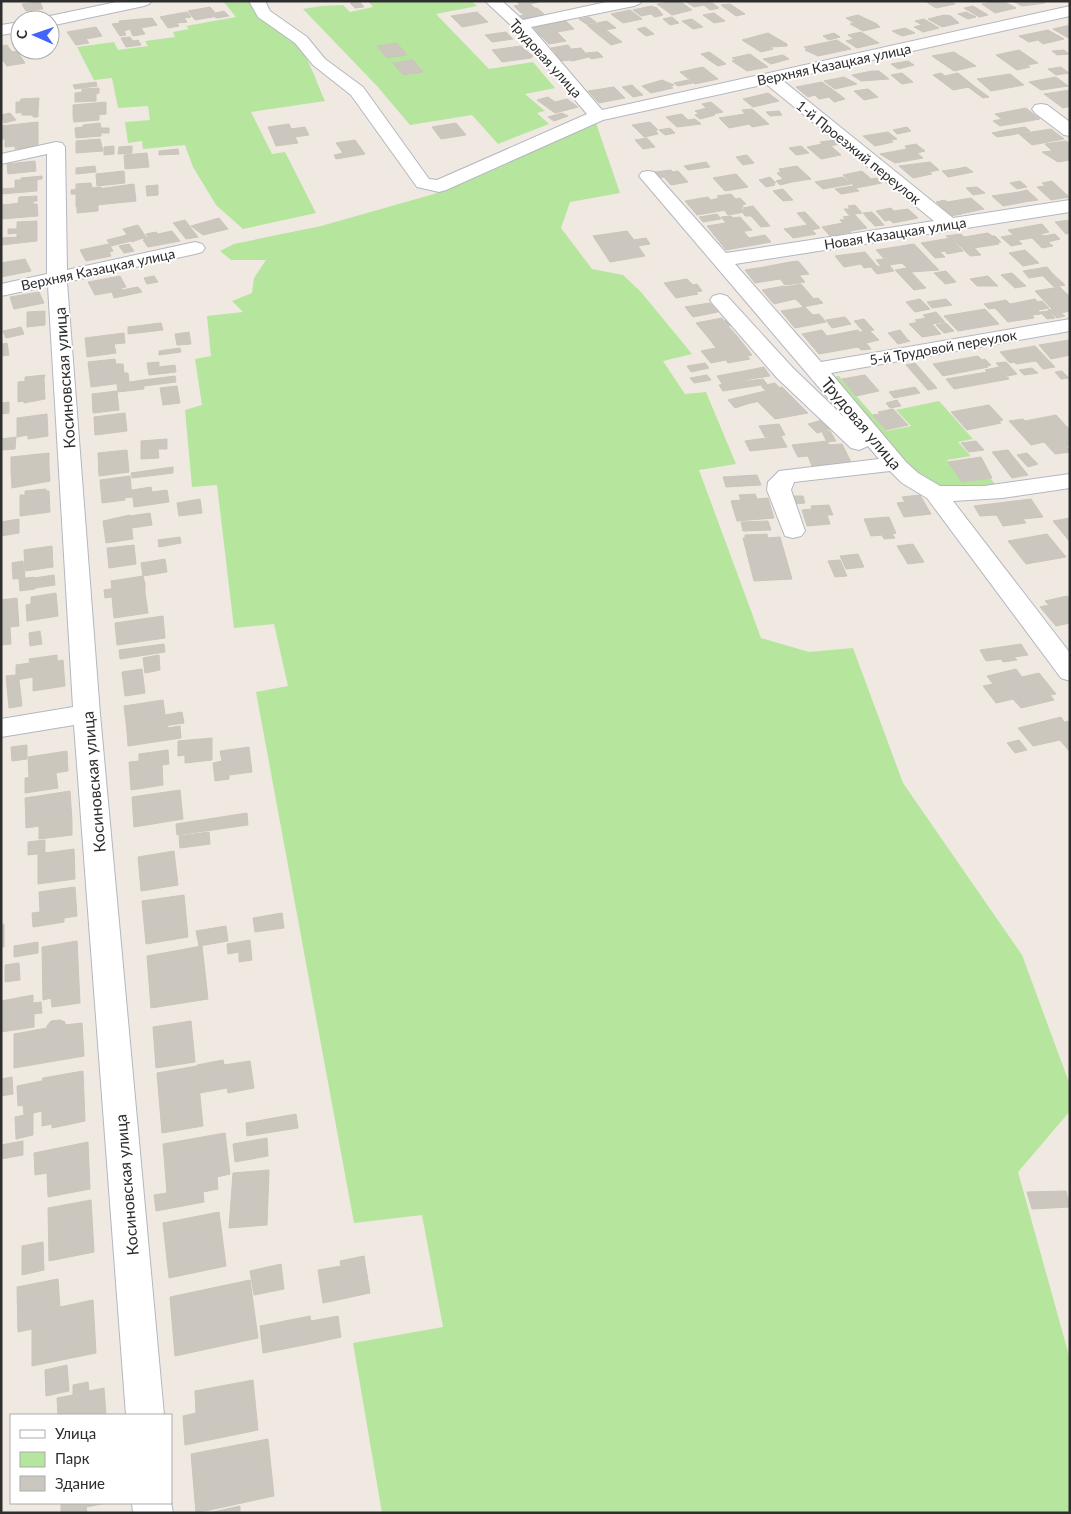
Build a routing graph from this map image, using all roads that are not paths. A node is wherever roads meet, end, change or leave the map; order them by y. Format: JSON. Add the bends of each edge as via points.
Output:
{"nodes":[{"id":1,"x":144,"y":1,"type":"edge"},
{"id":2,"x":257,"y":1,"type":"edge"},
{"id":3,"x":493,"y":1,"type":"edge"},
{"id":4,"x":634,"y":1,"type":"edge"},
{"id":5,"x":1070,"y":11,"type":"edge"},
{"id":6,"x":60,"y":19,"type":"edge"},
{"id":7,"x":520,"y":25,"type":"junction"},
{"id":8,"x":769,"y":78,"type":"junction"},
{"id":9,"x":1041,"y":109,"type":"dead end"},
{"id":10,"x":598,"y":116,"type":"junction"},
{"id":11,"x":1070,"y":131,"type":"edge"},
{"id":12,"x":1,"y":159,"type":"edge"},
{"id":13,"x":648,"y":176,"type":"dead end"},
{"id":14,"x":1070,"y":206,"type":"edge"},
{"id":15,"x":950,"y":225,"type":"junction"},
{"id":16,"x":195,"y":248,"type":"dead end"},
{"id":17,"x":720,"y":260,"type":"junction"},
{"id":18,"x":57,"y":278,"type":"junction"},
{"id":19,"x":1,"y":290,"type":"edge"},
{"id":20,"x":720,"y":300,"type":"dead end"},
{"id":21,"x":1070,"y":325,"type":"edge"},
{"id":22,"x":816,"y":369,"type":"junction"},
{"id":23,"x":893,"y":466,"type":"junction"},
{"id":24,"x":1070,"y":481,"type":"edge"},
{"id":25,"x":936,"y":493,"type":"junction"},
{"id":26,"x":793,"y":531,"type":"dead end"},
{"id":27,"x":1066,"y":663,"type":"edge"},
{"id":28,"x":87,"y":714,"type":"junction"},
{"id":29,"x":1,"y":728,"type":"edge"},
{"id":30,"x":145,"y":1414,"type":"edge"}],
"edges":[{"from":1,"to":6,"type":"street"},
{"from":2,"to":10,"type":"street","name":"Верхняя Казацкая улица","via":[[264,14],[301,40],[319,62],[357,92],[428,186],[439,186]]},
{"from":3,"to":7,"type":"street","name":"Трудовая улица"},
{"from":4,"to":7,"type":"street"},
{"from":5,"to":8,"type":"street","name":"Верхняя Казацкая улица"},
{"from":7,"to":10,"type":"street","name":"Трудовая улица"},
{"from":8,"to":10,"type":"street","name":"Верхняя Казацкая улица"},
{"from":8,"to":15,"type":"street","name":"1-й Проезжий переулок"},
{"from":9,"to":11,"type":"street"},
{"from":12,"to":18,"type":"street","name":"Косиновская улица","via":[[56,147]]},
{"from":13,"to":17,"type":"street","name":"Трудовая улица"},
{"from":14,"to":15,"type":"street","name":"Новая Казацкая улица"},
{"from":15,"to":17,"type":"street","name":"Новая Казацкая улица"},
{"from":16,"to":18,"type":"street","name":"Верхняя Казацкая улица"},
{"from":17,"to":22,"type":"street","name":"Трудовая улица"},
{"from":18,"to":19,"type":"street","name":"Верхняя Казацкая улица"},
{"from":18,"to":28,"type":"street","name":"Косиновская улица"},
{"from":20,"to":23,"type":"street","via":[[785,373],[874,457]]},
{"from":21,"to":22,"type":"street","name":"5-й Трудовой переулок"},
{"from":22,"to":23,"type":"street","name":"Трудовая улица"},
{"from":23,"to":25,"type":"street","name":"Трудовая улица"},
{"from":23,"to":26,"type":"street","via":[[787,476],[780,482],[779,490]]},
{"from":24,"to":25,"type":"street","via":[[950,495]]},
{"from":25,"to":27,"type":"street","name":"Трудовая улица"},
{"from":28,"to":29,"type":"street"},
{"from":28,"to":30,"type":"street","name":"Косиновская улица"}]}
